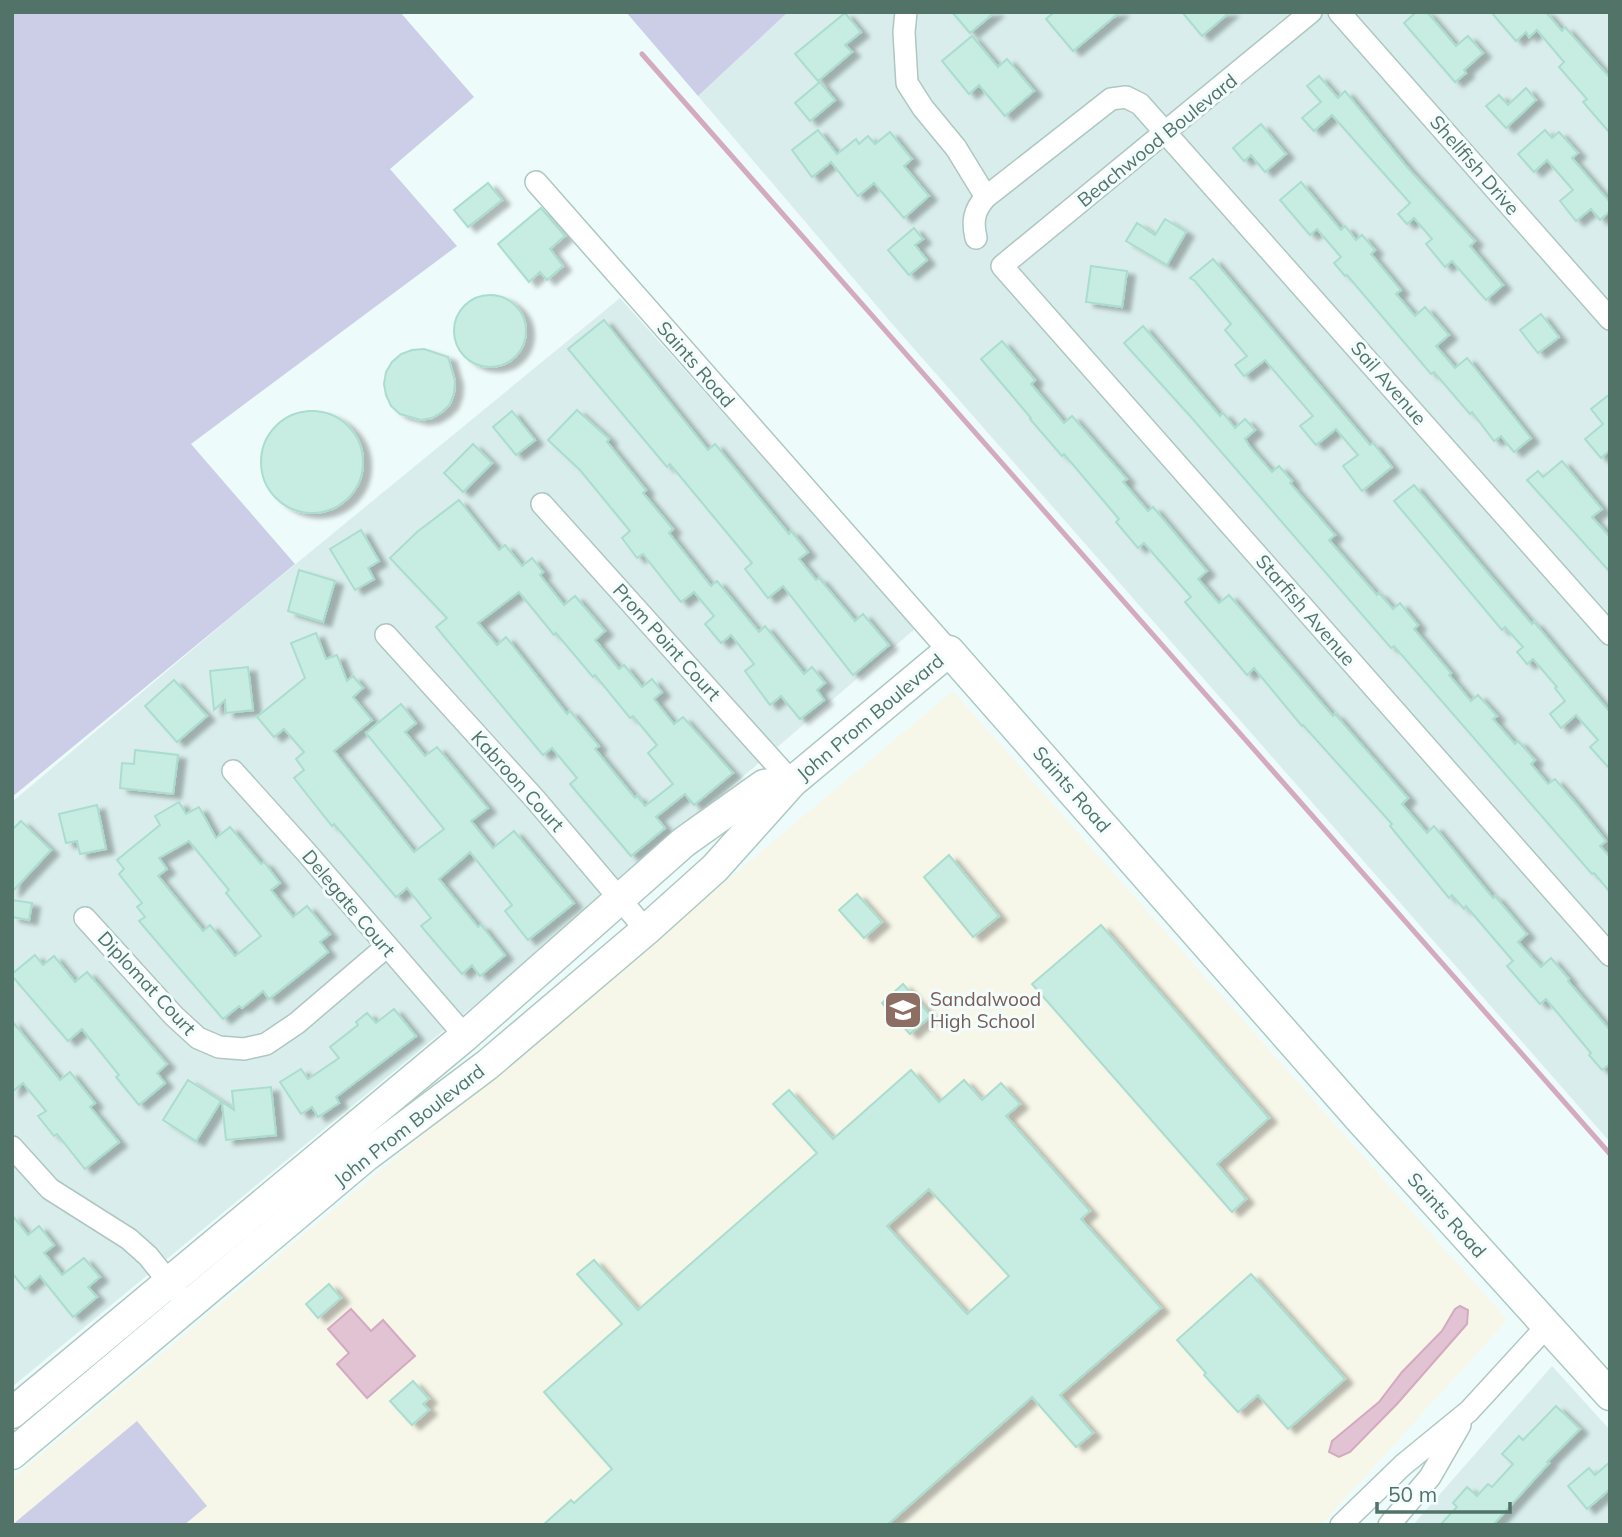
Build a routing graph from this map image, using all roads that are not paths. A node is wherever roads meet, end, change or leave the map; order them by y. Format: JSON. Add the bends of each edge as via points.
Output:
{"nodes":[{"id":1,"x":906,"y":12,"type":"edge"},
{"id":2,"x":1311,"y":12,"type":"edge"},
{"id":3,"x":1339,"y":12,"type":"edge"},
{"id":4,"x":1167,"y":132,"type":"junction"},
{"id":5,"x":536,"y":182,"type":"dead end"},
{"id":6,"x":986,"y":197,"type":"junction"},
{"id":7,"x":975,"y":238,"type":"dead end"},
{"id":8,"x":1002,"y":266,"type":"joint"},
{"id":9,"x":1610,"y":319,"type":"edge"},
{"id":10,"x":542,"y":504,"type":"dead end"},
{"id":11,"x":1610,"y":634,"type":"edge"},
{"id":12,"x":386,"y":635,"type":"dead end"},
{"id":13,"x":949,"y":651,"type":"junction"},
{"id":14,"x":233,"y":771,"type":"dead end"},
{"id":15,"x":792,"y":782,"type":"junction"},
{"id":16,"x":622,"y":899,"type":"junction"},
{"id":17,"x":85,"y":918,"type":"dead end"},
{"id":18,"x":646,"y":930,"type":"junction"},
{"id":19,"x":386,"y":947,"type":"junction"},
{"id":20,"x":1610,"y":955,"type":"edge"},
{"id":21,"x":529,"y":980,"type":"junction"},
{"id":22,"x":535,"y":1024,"type":"junction"},
{"id":23,"x":465,"y":1036,"type":"junction"},
{"id":24,"x":12,"y":1147,"type":"edge"},
{"id":25,"x":169,"y":1282,"type":"junction"},
{"id":26,"x":189,"y":1307,"type":"junction"},
{"id":27,"x":1547,"y":1326,"type":"junction"},
{"id":28,"x":1610,"y":1395,"type":"edge"},
{"id":29,"x":1469,"y":1411,"type":"junction"},
{"id":30,"x":12,"y":1413,"type":"edge"},
{"id":31,"x":12,"y":1454,"type":"edge"},
{"id":32,"x":1341,"y":1525,"type":"edge"},
{"id":33,"x":1388,"y":1525,"type":"edge"}],
"edges":[{"from":1,"to":6,"type":"street","via":[[908,83]]},
{"from":2,"to":4,"type":"street","name":"Beachwood Boulevard"},
{"from":3,"to":9,"type":"street","name":"Shellfish Drive"},
{"from":4,"to":6,"type":"street","name":"Sail Avenue","via":[[1140,104],[1125,97],[1111,99]]},
{"from":4,"to":8,"type":"street","name":"Beachwood Boulevard"},
{"from":4,"to":11,"type":"street","name":"Sail Avenue"},
{"from":5,"to":13,"type":"street","name":"Saints Road"},
{"from":6,"to":7,"type":"street","via":[[976,208]]},
{"from":8,"to":20,"type":"street","name":"Starfish Avenue"},
{"from":10,"to":15,"type":"street","name":"Prom Point Court"},
{"from":12,"to":16,"type":"street","name":"Kabroon Court"},
{"from":13,"to":15,"type":"street","name":"John Prom Boulevard"},
{"from":13,"to":27,"type":"street","name":"Saints Road"},
{"from":14,"to":19,"type":"street","name":"Delegate Court"},
{"from":15,"to":16,"type":"street","name":"John Prom Boulevard","via":[[764,785],[684,842]]},
{"from":15,"to":18,"type":"street","name":"John Prom Boulevard","via":[[715,868]]},
{"from":16,"to":18,"type":"street","name":"Kabroon Court"},
{"from":16,"to":21,"type":"street","name":"John Prom Boulevard"},
{"from":17,"to":19,"type":"street","name":"Diplomat Court","via":[[174,1016],[198,1038],[219,1047],[244,1049],[266,1044]]},
{"from":18,"to":22,"type":"street","name":"John Prom Boulevard"},
{"from":19,"to":23,"type":"street","name":"Delegate Court"},
{"from":21,"to":22,"type":"street","via":[[525,1003]]},
{"from":21,"to":23,"type":"street","name":"John Prom Boulevard"},
{"from":22,"to":26,"type":"street","name":"John Prom Boulevard","via":[[366,1156]]},
{"from":23,"to":25,"type":"street","name":"John Prom Boulevard"},
{"from":24,"to":25,"type":"street","via":[[50,1189],[129,1239]]},
{"from":25,"to":26,"type":"street"},
{"from":25,"to":30,"type":"street","name":"John Prom Boulevard"},
{"from":26,"to":31,"type":"street","name":"John Prom Boulevard"},
{"from":27,"to":28,"type":"street","name":"Saints Road"},
{"from":27,"to":29,"type":"street"},
{"from":29,"to":32,"type":"street","via":[[1403,1465]]},
{"from":29,"to":33,"type":"street","via":[[1430,1477]]}]}
